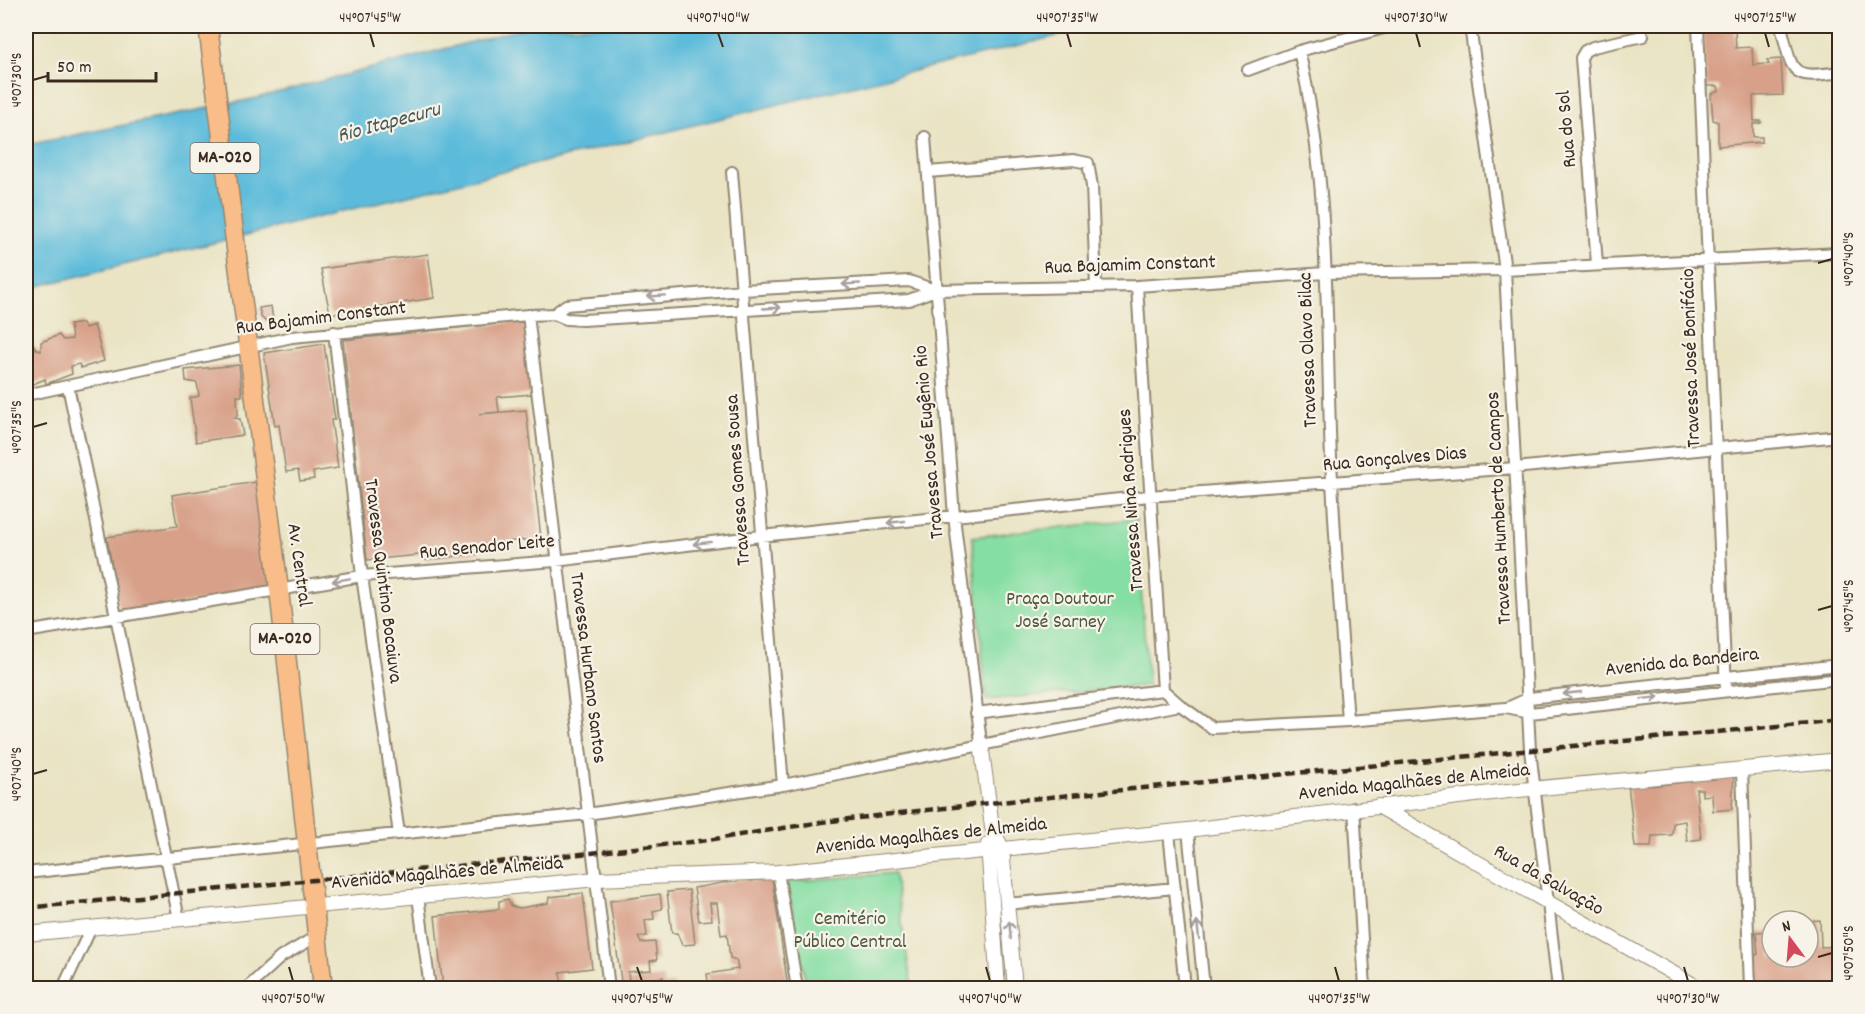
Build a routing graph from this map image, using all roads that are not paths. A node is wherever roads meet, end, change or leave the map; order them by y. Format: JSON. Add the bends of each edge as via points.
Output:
{"nodes":[{"id":1,"x":208,"y":26,"type":"edge"},
{"id":2,"x":1391,"y":26,"type":"edge"},
{"id":3,"x":1470,"y":26,"type":"edge"},
{"id":4,"x":1698,"y":26,"type":"edge"},
{"id":5,"x":1781,"y":26,"type":"edge"},
{"id":6,"x":1643,"y":36,"type":"dead end"},
{"id":7,"x":1299,"y":51,"type":"junction"},
{"id":8,"x":1248,"y":69,"type":"dead end"},
{"id":9,"x":1839,"y":72,"type":"edge"},
{"id":10,"x":925,"y":137,"type":"dead end"},
{"id":11,"x":732,"y":171,"type":"dead end"},
{"id":12,"x":928,"y":172,"type":"junction"},
{"id":13,"x":1839,"y":253,"type":"edge"},
{"id":14,"x":1706,"y":260,"type":"junction"},
{"id":15,"x":1597,"y":264,"type":"junction"},
{"id":16,"x":1505,"y":270,"type":"junction"},
{"id":17,"x":1325,"y":273,"type":"junction"},
{"id":18,"x":1096,"y":286,"type":"junction"},
{"id":19,"x":1137,"y":286,"type":"junction"},
{"id":20,"x":742,"y":290,"type":"junction"},
{"id":21,"x":935,"y":291,"type":"junction"},
{"id":22,"x":745,"y":310,"type":"junction"},
{"id":23,"x":554,"y":314,"type":"junction"},
{"id":24,"x":528,"y":315,"type":"junction"},
{"id":25,"x":334,"y":332,"type":"junction"},
{"id":26,"x":249,"y":345,"type":"junction"},
{"id":27,"x":68,"y":386,"type":"junction"},
{"id":28,"x":26,"y":395,"type":"edge"},
{"id":29,"x":1839,"y":436,"type":"edge"},
{"id":30,"x":1714,"y":448,"type":"junction"},
{"id":31,"x":1515,"y":468,"type":"junction"},
{"id":32,"x":1332,"y":483,"type":"junction"},
{"id":33,"x":1149,"y":496,"type":"junction"},
{"id":34,"x":954,"y":516,"type":"junction"},
{"id":35,"x":761,"y":536,"type":"junction"},
{"id":36,"x":555,"y":561,"type":"junction"},
{"id":37,"x":362,"y":576,"type":"junction"},
{"id":38,"x":279,"y":590,"type":"junction"},
{"id":39,"x":117,"y":619,"type":"junction"},
{"id":40,"x":26,"y":632,"type":"edge"},
{"id":41,"x":1839,"y":665,"type":"edge"},
{"id":42,"x":1724,"y":677,"type":"junction"},
{"id":43,"x":1839,"y":679,"type":"edge"},
{"id":44,"x":1163,"y":690,"type":"junction"},
{"id":45,"x":1726,"y":690,"type":"junction"},
{"id":46,"x":1529,"y":698,"type":"junction"},
{"id":47,"x":1180,"y":705,"type":"junction"},
{"id":48,"x":1506,"y":708,"type":"junction"},
{"id":49,"x":976,"y":713,"type":"junction"},
{"id":50,"x":1530,"y":713,"type":"junction"},
{"id":51,"x":1348,"y":721,"type":"junction"},
{"id":52,"x":981,"y":743,"type":"junction"},
{"id":53,"x":1839,"y":760,"type":"edge"},
{"id":54,"x":1742,"y":770,"type":"junction"},
{"id":55,"x":783,"y":785,"type":"junction"},
{"id":56,"x":1533,"y":789,"type":"junction"},
{"id":57,"x":1378,"y":806,"type":"junction"},
{"id":58,"x":1354,"y":808,"type":"junction"},
{"id":59,"x":587,"y":814,"type":"junction"},
{"id":60,"x":992,"y":827,"type":"junction"},
{"id":61,"x":1188,"y":830,"type":"junction"},
{"id":62,"x":1169,"y":832,"type":"junction"},
{"id":63,"x":399,"y":834,"type":"junction"},
{"id":64,"x":307,"y":844,"type":"junction"},
{"id":65,"x":1002,"y":849,"type":"junction"},
{"id":66,"x":986,"y":851,"type":"junction"},
{"id":67,"x":167,"y":857,"type":"junction"},
{"id":68,"x":778,"y":872,"type":"junction"},
{"id":69,"x":26,"y":873,"type":"edge"},
{"id":70,"x":597,"y":879,"type":"junction"},
{"id":71,"x":1175,"y":888,"type":"junction"},
{"id":72,"x":418,"y":896,"type":"junction"},
{"id":73,"x":1007,"y":904,"type":"junction"},
{"id":74,"x":1548,"y":904,"type":"junction"},
{"id":75,"x":312,"y":906,"type":"junction"},
{"id":76,"x":179,"y":919,"type":"junction"},
{"id":77,"x":91,"y":928,"type":"junction"},
{"id":78,"x":26,"y":934,"type":"edge"},
{"id":79,"x":317,"y":936,"type":"junction"},
{"id":80,"x":63,"y":988,"type":"edge"},
{"id":81,"x":247,"y":988,"type":"edge"},
{"id":82,"x":323,"y":988,"type":"edge"},
{"id":83,"x":430,"y":988,"type":"edge"},
{"id":84,"x":609,"y":988,"type":"edge"},
{"id":85,"x":797,"y":988,"type":"edge"},
{"id":86,"x":998,"y":988,"type":"edge"},
{"id":87,"x":1015,"y":988,"type":"edge"},
{"id":88,"x":1185,"y":988,"type":"edge"},
{"id":89,"x":1204,"y":988,"type":"edge"},
{"id":90,"x":1365,"y":988,"type":"edge"},
{"id":91,"x":1558,"y":988,"type":"edge"},
{"id":92,"x":1699,"y":988,"type":"edge"},
{"id":93,"x":1750,"y":988,"type":"edge"}],
"edges":[{"from":1,"to":26,"type":"main road","name":"Av. Central","number":"MA-020"},
{"from":2,"to":7,"type":"street"},
{"from":3,"to":16,"type":"street","name":"Travessa Humberto de Campos"},
{"from":4,"to":14,"type":"street","name":"Travessa José Bonifácio"},
{"from":5,"to":9,"type":"street","via":[[1790,60],[1801,75]]},
{"from":6,"to":15,"type":"street","name":"Rua do Sol","via":[[1593,47],[1581,58]]},
{"from":7,"to":8,"type":"street"},
{"from":7,"to":17,"type":"street","name":"Travessa Olavo Bilac","via":[[1314,122]]},
{"from":10,"to":12,"type":"street","name":"Travessa José Eugênio Rio"},
{"from":11,"to":20,"type":"street","name":"Travessa Gomes Sousa"},
{"from":12,"to":18,"type":"street","via":[[1073,160],[1088,163]]},
{"from":12,"to":21,"type":"street","name":"Travessa José Eugênio Rio"},
{"from":13,"to":14,"type":"street"},
{"from":14,"to":15,"type":"street"},
{"from":14,"to":30,"type":"street","name":"Travessa José Bonifácio"},
{"from":15,"to":16,"type":"street"},
{"from":16,"to":17,"type":"street"},
{"from":16,"to":31,"type":"street","name":"Travessa Humberto de Campos"},
{"from":17,"to":19,"type":"street","name":"Rua Bajamim Constant"},
{"from":17,"to":32,"type":"street","name":"Travessa Olavo Bilac"},
{"from":18,"to":19,"type":"street","name":"Rua Bajamim Constant"},
{"from":18,"to":21,"type":"street","name":"Rua Bajamim Constant"},
{"from":19,"to":33,"type":"street","name":"Travessa Nina Rodrigues"},
{"from":21,"to":20,"type":"street","name":"Rua Bajamim Constant","one_way":true,"via":[[909,281]]},
{"from":20,"to":22,"type":"street","name":"Travessa Gomes Sousa"},
{"from":20,"to":23,"type":"street","name":"Rua Bajamim Constant","one_way":true,"via":[[566,304]]},
{"from":22,"to":21,"type":"street","name":"Rua Bajamim Constant","one_way":true,"via":[[909,300]]},
{"from":21,"to":34,"type":"street","name":"Travessa José Eugênio Rio"},
{"from":22,"to":23,"type":"street","name":"Rua Bajamim Constant","via":[[583,320]]},
{"from":22,"to":35,"type":"street","name":"Travessa Gomes Sousa"},
{"from":23,"to":24,"type":"street","name":"Rua Bajamim Constant"},
{"from":24,"to":25,"type":"street","name":"Rua Bajamim Constant"},
{"from":24,"to":36,"type":"street","name":"Travessa Hurbano Santos"},
{"from":25,"to":26,"type":"street","name":"Rua Bajamim Constant"},
{"from":25,"to":37,"type":"street","name":"Travessa Quintino Bocaiuva"},
{"from":26,"to":27,"type":"street","name":"Rua Bajamim Constant"},
{"from":26,"to":38,"type":"main road","name":"Av. Central","number":"MA-020"},
{"from":27,"to":28,"type":"street","name":"Rua Bajamim Constant"},
{"from":27,"to":39,"type":"street"},
{"from":29,"to":30,"type":"street","name":"Rua Gonçalves Dias"},
{"from":30,"to":31,"type":"street","name":"Rua Gonçalves Dias"},
{"from":30,"to":42,"type":"street","name":"Travessa José Bonifácio"},
{"from":31,"to":32,"type":"street","name":"Rua Gonçalves Dias"},
{"from":31,"to":46,"type":"street","name":"Travessa Humberto de Campos"},
{"from":32,"to":33,"type":"street","name":"Rua Gonçalves Dias"},
{"from":32,"to":51,"type":"street","name":"Travessa Olavo Bilac"},
{"from":33,"to":34,"type":"street","name":"Rua Gonçalves Dias"},
{"from":33,"to":44,"type":"street","name":"Travessa Nina Rodrigues"},
{"from":34,"to":35,"type":"street","name":"Rua Senador Leite","one_way":true},
{"from":34,"to":49,"type":"street","name":"Travessa José Eugênio Rio"},
{"from":35,"to":36,"type":"street","name":"Rua Senador Leite","one_way":true},
{"from":35,"to":55,"type":"street","name":"Travessa Gomes Sousa"},
{"from":36,"to":37,"type":"street","name":"Rua Senador Leite"},
{"from":36,"to":59,"type":"street","name":"Travessa Hurbano Santos"},
{"from":37,"to":38,"type":"street","name":"Rua Senador Leite","one_way":true},
{"from":37,"to":63,"type":"street","name":"Travessa Quintino Bocaiuva"},
{"from":38,"to":39,"type":"street","name":"Rua Senador Leite"},
{"from":38,"to":64,"type":"main road","name":"Av. Central","number":"MA-020"},
{"from":39,"to":40,"type":"street","name":"Rua Senador Leite"},
{"from":39,"to":67,"type":"street"},
{"from":41,"to":42,"type":"street","name":"Avenida da Bandeira"},
{"from":42,"to":45,"type":"street","name":"Travessa José Bonifácio"},
{"from":42,"to":46,"type":"street","name":"Avenida da Bandeira","one_way":true},
{"from":43,"to":45,"type":"street","name":"Avenida da Bandeira"},
{"from":44,"to":47,"type":"street"},
{"from":44,"to":49,"type":"street"},
{"from":50,"to":45,"type":"street","name":"Avenida da Bandeira","one_way":true},
{"from":46,"to":48,"type":"street"},
{"from":46,"to":50,"type":"street","name":"Travessa Humberto de Campos"},
{"from":47,"to":51,"type":"street","via":[[1212,728]]},
{"from":47,"to":52,"type":"street"},
{"from":48,"to":50,"type":"street"},
{"from":48,"to":51,"type":"street"},
{"from":49,"to":52,"type":"street","name":"Travessa José Eugênio Rio"},
{"from":50,"to":56,"type":"street","name":"Travessa Humberto de Campos"},
{"from":52,"to":55,"type":"street"},
{"from":52,"to":60,"type":"street"},
{"from":53,"to":54,"type":"street","name":"Avenida Magalhães de Almeida"},
{"from":54,"to":56,"type":"street","name":"Avenida Magalhães de Almeida"},
{"from":54,"to":93,"type":"street"},
{"from":55,"to":59,"type":"street"},
{"from":56,"to":57,"type":"street","name":"Avenida Magalhães de Almeida"},
{"from":56,"to":74,"type":"street","name":"Travessa Humberto de Campos"},
{"from":57,"to":58,"type":"street","name":"Avenida Magalhães de Almeida"},
{"from":57,"to":74,"type":"street","name":"Rua da Salvação"},
{"from":58,"to":61,"type":"street","name":"Avenida Magalhães de Almeida"},
{"from":58,"to":90,"type":"street"},
{"from":59,"to":63,"type":"street"},
{"from":59,"to":70,"type":"street","name":"Travessa Hurbano Santos"},
{"from":60,"to":65,"type":"street"},
{"from":60,"to":66,"type":"street"},
{"from":61,"to":62,"type":"street","name":"Avenida Magalhães de Almeida"},
{"from":89,"to":61,"type":"street","one_way":true},
{"from":62,"to":65,"type":"street","name":"Avenida Magalhães de Almeida"},
{"from":62,"to":71,"type":"street"},
{"from":63,"to":64,"type":"street"},
{"from":64,"to":67,"type":"street"},
{"from":64,"to":75,"type":"main road","name":"Av. Central","number":"MA-020"},
{"from":65,"to":66,"type":"street","name":"Avenida Magalhães de Almeida"},
{"from":65,"to":73,"type":"street"},
{"from":66,"to":68,"type":"street","name":"Avenida Magalhães de Almeida"},
{"from":66,"to":86,"type":"street"},
{"from":67,"to":69,"type":"street"},
{"from":67,"to":76,"type":"street"},
{"from":68,"to":70,"type":"street","name":"Avenida Magalhães de Almeida"},
{"from":68,"to":85,"type":"street"},
{"from":70,"to":72,"type":"street","name":"Avenida Magalhães de Almeida"},
{"from":70,"to":84,"type":"street","name":"Travessa Hurbano Santos"},
{"from":71,"to":73,"type":"street"},
{"from":71,"to":88,"type":"street"},
{"from":72,"to":75,"type":"street","name":"Avenida Magalhães de Almeida"},
{"from":72,"to":83,"type":"street"},
{"from":87,"to":73,"type":"street","one_way":true},
{"from":74,"to":91,"type":"street","name":"Travessa Humberto de Campos"},
{"from":74,"to":92,"type":"street","name":"Rua da Salvação"},
{"from":75,"to":76,"type":"street","name":"Avenida Magalhães de Almeida"},
{"from":75,"to":79,"type":"main road","name":"Av. Central","number":"MA-020"},
{"from":76,"to":77,"type":"street","name":"Avenida Magalhães de Almeida"},
{"from":77,"to":78,"type":"street","name":"Avenida Magalhães de Almeida"},
{"from":77,"to":80,"type":"street"},
{"from":79,"to":81,"type":"street","via":[[281,957]]},
{"from":79,"to":82,"type":"main road","name":"Av. Central","number":"MA-020"}]}
